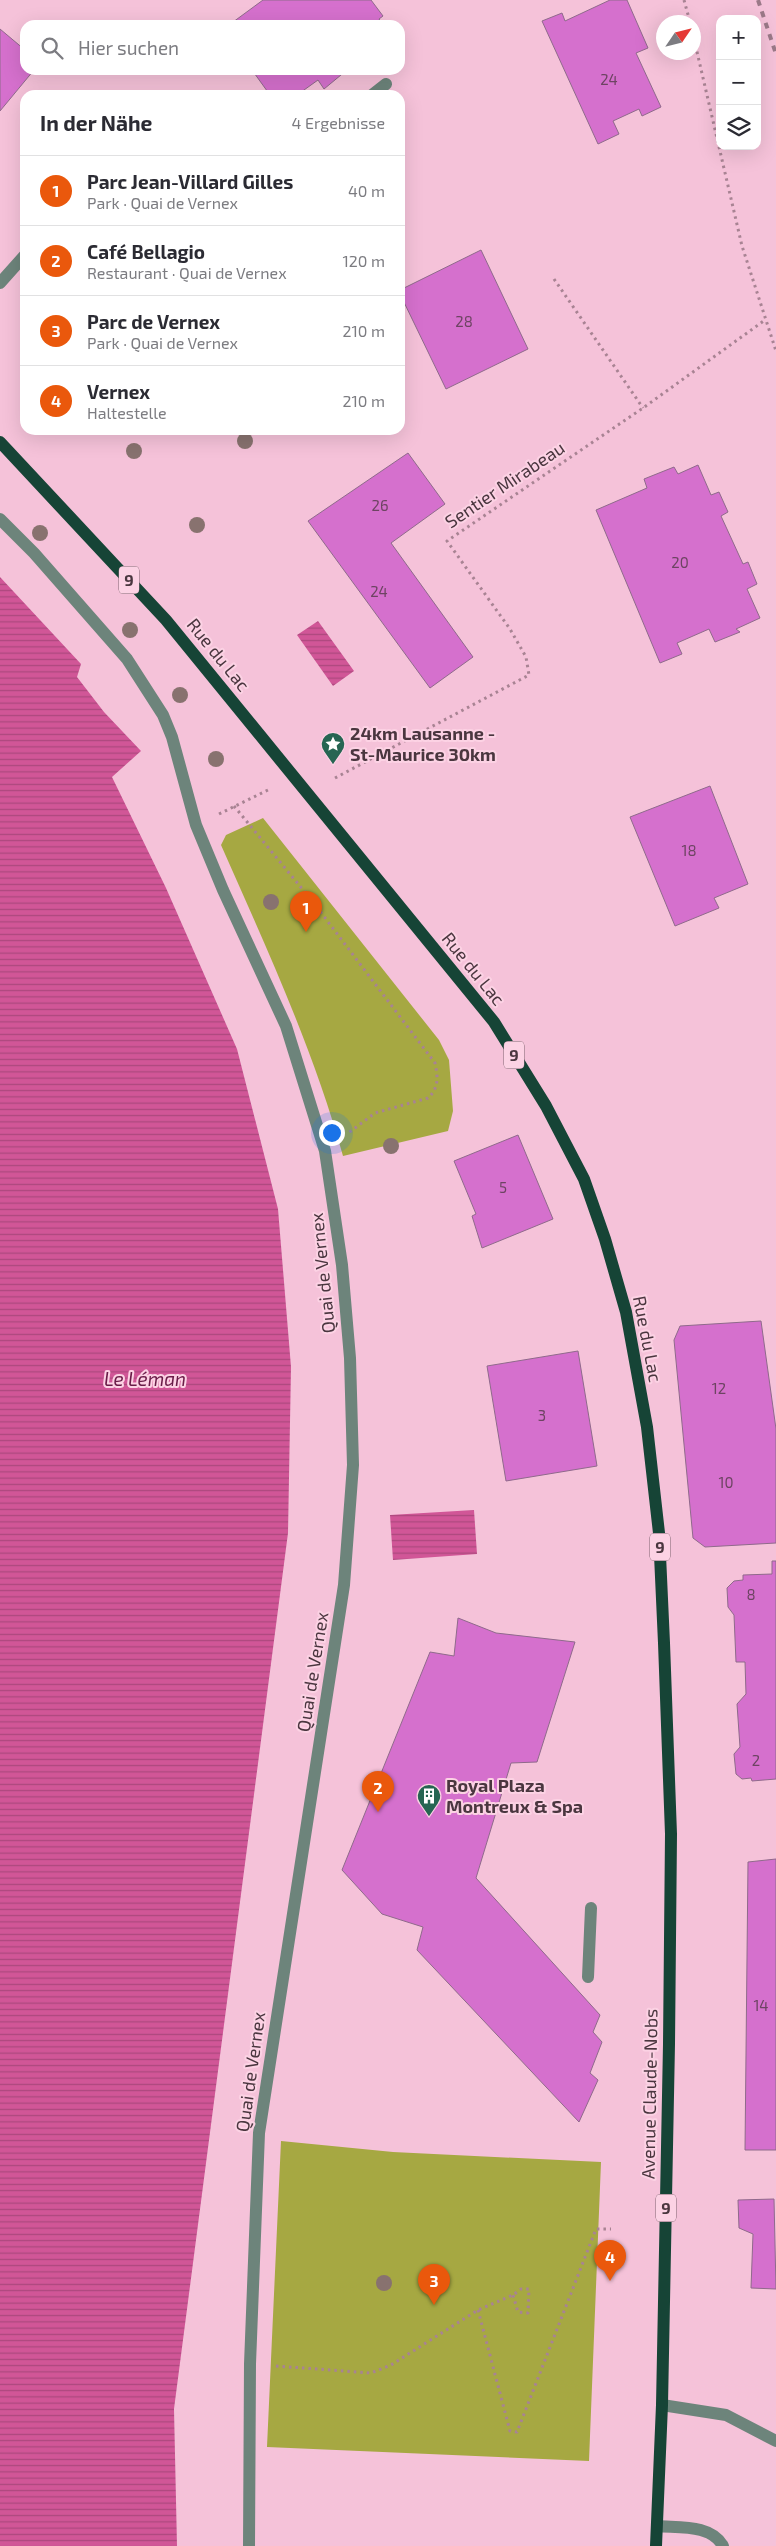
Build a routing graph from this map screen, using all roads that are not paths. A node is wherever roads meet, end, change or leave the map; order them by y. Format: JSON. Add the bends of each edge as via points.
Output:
{"nodes":[{"id":1,"x":386,"y":84,"type":"dead end"},
{"id":2,"x":378,"y":90,"type":"edge"},
{"id":3,"x":20,"y":261,"type":"edge"},
{"id":4,"x":0,"y":283,"type":"edge"},
{"id":5,"x":0,"y":442,"type":"edge"},
{"id":6,"x":0,"y":519,"type":"edge"},
{"id":7,"x":664,"y":1643,"type":"joint"},
{"id":8,"x":591,"y":1908,"type":"dead end"},
{"id":9,"x":588,"y":1977,"type":"dead end"},
{"id":10,"x":662,"y":2405,"type":"junction"},
{"id":11,"x":776,"y":2441,"type":"edge"},
{"id":12,"x":657,"y":2526,"type":"junction"},
{"id":13,"x":249,"y":2546,"type":"edge"},
{"id":14,"x":656,"y":2546,"type":"edge"},
{"id":15,"x":723,"y":2546,"type":"edge"}],
"edges":[{"from":1,"to":2,"type":"street"},
{"from":3,"to":4,"type":"street"},
{"from":5,"to":7,"type":"main road","name":"Rue du Lac","number":"9","via":[[166,620],[494,1022],[546,1106],[584,1179],[626,1312],[646,1427],[659,1534]]},
{"from":6,"to":13,"type":"street","name":"Quai de Vernex","via":[[127,659],[163,715],[196,825],[286,1026],[325,1151],[342,1264],[350,1358],[353,1465],[344,1585],[259,2133],[250,2364]]},
{"from":7,"to":10,"type":"main road","name":"Avenue Claude-Nobs","number":"9","via":[[671,1834]]},
{"from":8,"to":9,"type":"street"},
{"from":10,"to":11,"type":"street","via":[[726,2415]]},
{"from":10,"to":12,"type":"main road","name":"Avenue Claude-Nobs","number":"9"},
{"from":12,"to":14,"type":"main road","name":"Avenue Claude-Nobs","number":"9"},
{"from":12,"to":15,"type":"street","via":[[703,2530],[714,2535]]}]}
